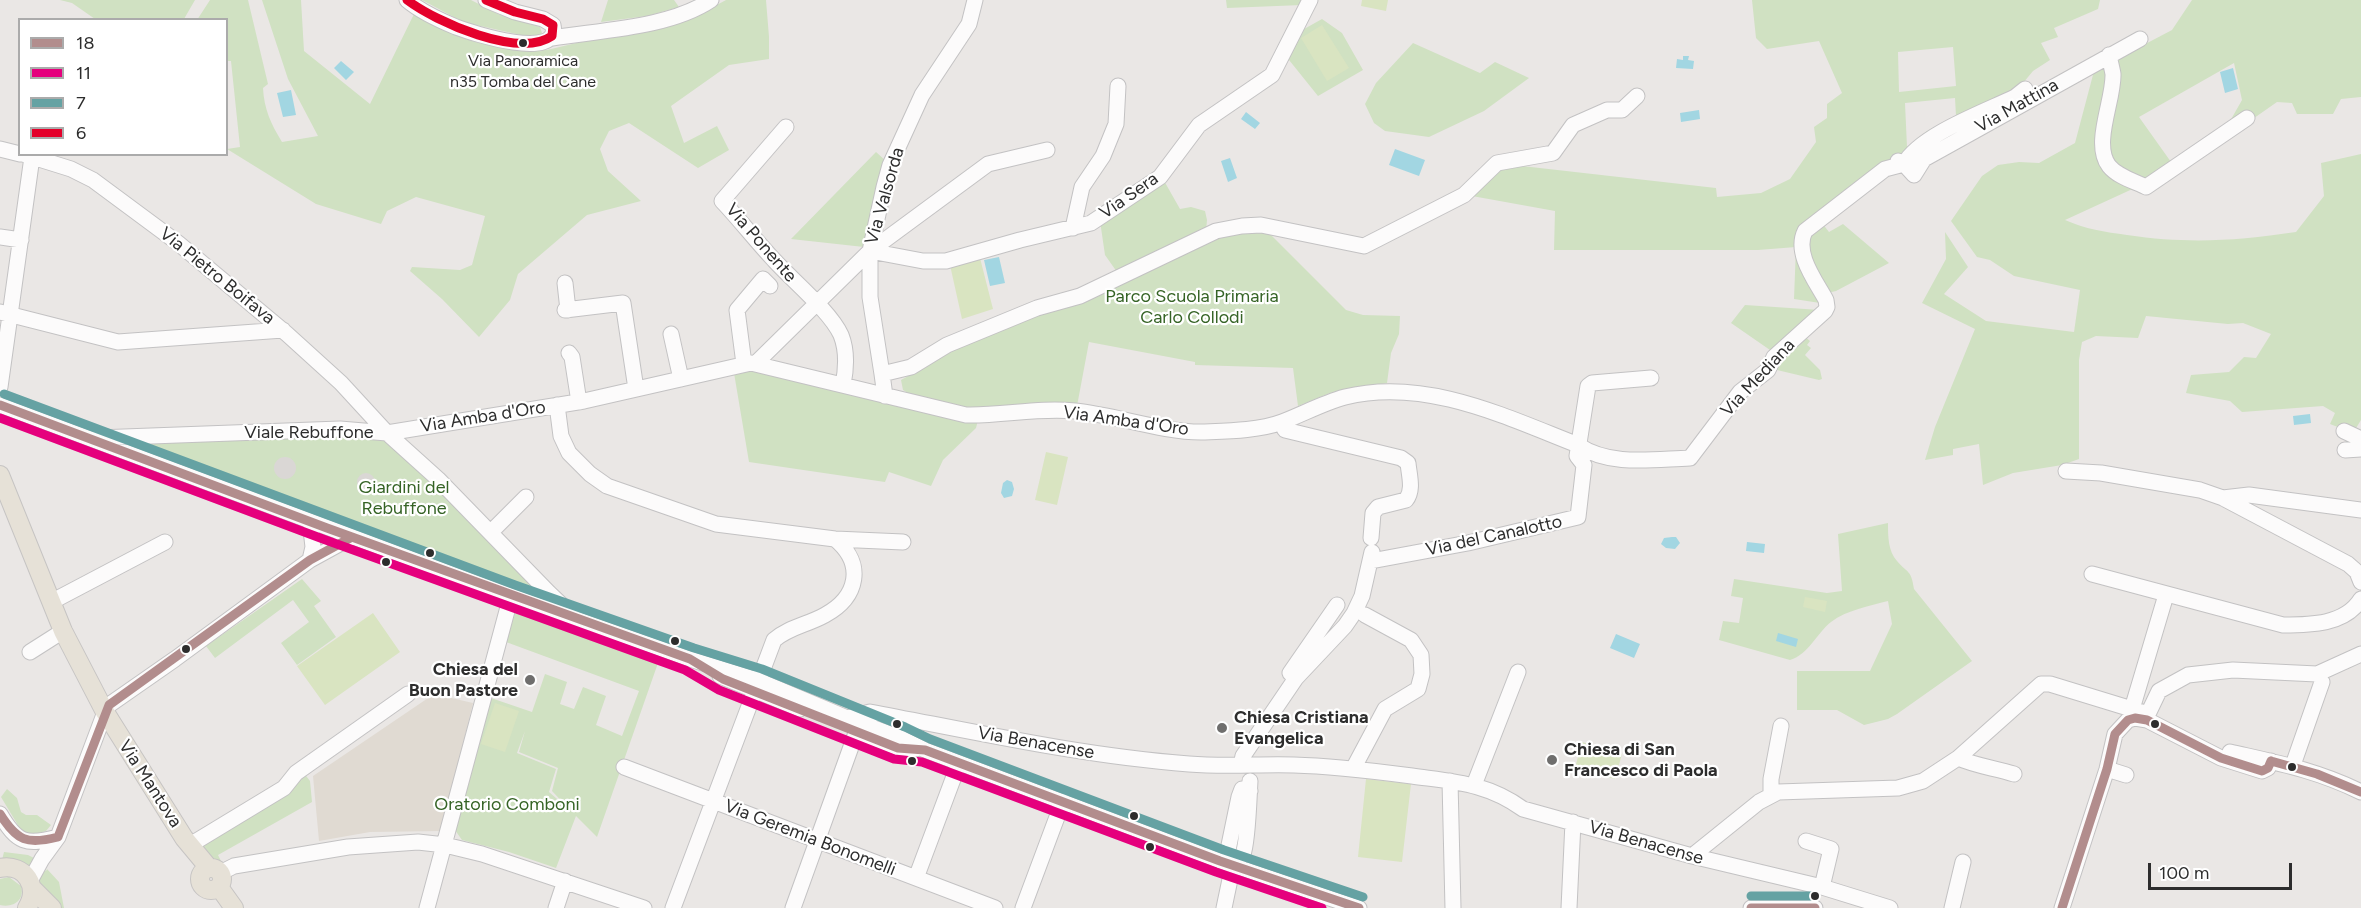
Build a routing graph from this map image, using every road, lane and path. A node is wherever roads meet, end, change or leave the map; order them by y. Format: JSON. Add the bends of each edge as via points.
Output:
{"nodes":[{"id":1,"x":407,"y":0,"type":"edge"},
{"id":2,"x":486,"y":0,"type":"edge"},
{"id":3,"x":711,"y":0,"type":"edge"},
{"id":4,"x":975,"y":0,"type":"edge"},
{"id":5,"x":1310,"y":0,"type":"edge"},
{"id":6,"x":552,"y":38,"type":"junction"},
{"id":7,"x":2140,"y":39,"type":"dead end"},
{"id":8,"x":2109,"y":55,"type":"junction"},
{"id":9,"x":1118,"y":86,"type":"dead end"},
{"id":10,"x":2025,"y":89,"type":"dead end"},
{"id":11,"x":1637,"y":96,"type":"dead end"},
{"id":12,"x":2247,"y":118,"type":"dead end"},
{"id":13,"x":786,"y":128,"type":"dead end"},
{"id":14,"x":0,"y":149,"type":"edge"},
{"id":15,"x":1047,"y":150,"type":"dead end"},
{"id":16,"x":18,"y":153,"type":"edge"},
{"id":17,"x":25,"y":156,"type":"edge"},
{"id":18,"x":28,"y":156,"type":"edge"},
{"id":19,"x":1900,"y":162,"type":"junction"},
{"id":20,"x":1073,"y":228,"type":"junction"},
{"id":21,"x":0,"y":237,"type":"edge"},
{"id":22,"x":21,"y":240,"type":"junction"},
{"id":23,"x":870,"y":251,"type":"junction"},
{"id":24,"x":565,"y":283,"type":"dead end"},
{"id":25,"x":770,"y":286,"type":"dead end"},
{"id":26,"x":1826,"y":300,"type":"joint"},
{"id":27,"x":815,"y":304,"type":"junction"},
{"id":28,"x":5,"y":314,"type":"edge"},
{"id":29,"x":283,"y":330,"type":"junction"},
{"id":30,"x":671,"y":334,"type":"dead end"},
{"id":31,"x":572,"y":354,"type":"dead end"},
{"id":32,"x":750,"y":364,"type":"junction"},
{"id":33,"x":882,"y":374,"type":"junction"},
{"id":34,"x":1651,"y":378,"type":"dead end"},
{"id":35,"x":681,"y":379,"type":"junction"},
{"id":36,"x":843,"y":385,"type":"junction"},
{"id":37,"x":0,"y":387,"type":"edge"},
{"id":38,"x":636,"y":390,"type":"junction"},
{"id":39,"x":885,"y":396,"type":"junction"},
{"id":40,"x":579,"y":402,"type":"junction"},
{"id":41,"x":0,"y":405,"type":"edge"},
{"id":42,"x":557,"y":405,"type":"junction"},
{"id":43,"x":1281,"y":423,"type":"junction"},
{"id":44,"x":2344,"y":431,"type":"dead end"},
{"id":45,"x":387,"y":433,"type":"junction"},
{"id":46,"x":88,"y":439,"type":"junction"},
{"id":47,"x":2361,"y":439,"type":"edge"},
{"id":48,"x":1578,"y":445,"type":"junction"},
{"id":49,"x":1690,"y":458,"type":"joint"},
{"id":50,"x":2066,"y":471,"type":"dead end"},
{"id":51,"x":0,"y":476,"type":"edge"},
{"id":52,"x":526,"y":497,"type":"dead end"},
{"id":53,"x":2223,"y":498,"type":"junction"},
{"id":54,"x":2361,"y":510,"type":"edge"},
{"id":55,"x":6,"y":512,"type":"edge"},
{"id":56,"x":310,"y":521,"type":"junction"},
{"id":57,"x":491,"y":532,"type":"junction"},
{"id":58,"x":351,"y":537,"type":"junction"},
{"id":59,"x":835,"y":539,"type":"junction"},
{"id":60,"x":165,"y":542,"type":"dead end"},
{"id":61,"x":903,"y":542,"type":"dead end"},
{"id":62,"x":1371,"y":550,"type":"junction"},
{"id":63,"x":310,"y":560,"type":"junction"},
{"id":64,"x":2092,"y":574,"type":"dead end"},
{"id":65,"x":2361,"y":582,"type":"edge"},
{"id":66,"x":2166,"y":595,"type":"junction"},
{"id":67,"x":511,"y":596,"type":"junction"},
{"id":68,"x":2361,"y":599,"type":"edge"},
{"id":69,"x":51,"y":602,"type":"junction"},
{"id":70,"x":1337,"y":605,"type":"dead end"},
{"id":71,"x":1365,"y":615,"type":"dead end"},
{"id":72,"x":578,"y":620,"type":"junction"},
{"id":73,"x":63,"y":632,"type":"junction"},
{"id":74,"x":30,"y":652,"type":"dead end"},
{"id":75,"x":2361,"y":654,"type":"edge"},
{"id":76,"x":1518,"y":672,"type":"dead end"},
{"id":77,"x":2322,"y":682,"type":"dead end"},
{"id":78,"x":756,"y":685,"type":"junction"},
{"id":79,"x":408,"y":694,"type":"dead end"},
{"id":80,"x":2132,"y":709,"type":"junction"},
{"id":81,"x":105,"y":712,"type":"junction"},
{"id":82,"x":2148,"y":714,"type":"junction"},
{"id":83,"x":847,"y":718,"type":"junction"},
{"id":84,"x":1781,"y":726,"type":"dead end"},
{"id":85,"x":856,"y":732,"type":"junction"},
{"id":86,"x":925,"y":750,"type":"junction"},
{"id":87,"x":1958,"y":758,"type":"junction"},
{"id":88,"x":2271,"y":761,"type":"junction"},
{"id":89,"x":959,"y":763,"type":"junction"},
{"id":90,"x":1234,"y":765,"type":"junction"},
{"id":91,"x":2293,"y":765,"type":"junction"},
{"id":92,"x":624,"y":767,"type":"dead end"},
{"id":93,"x":1353,"y":769,"type":"junction"},
{"id":94,"x":2107,"y":769,"type":"junction"},
{"id":95,"x":2014,"y":774,"type":"dead end"},
{"id":96,"x":2126,"y":775,"type":"dead end"},
{"id":97,"x":1450,"y":781,"type":"junction"},
{"id":98,"x":1474,"y":785,"type":"junction"},
{"id":99,"x":1246,"y":786,"type":"dead end"},
{"id":100,"x":2361,"y":792,"type":"edge"},
{"id":101,"x":1771,"y":795,"type":"junction"},
{"id":102,"x":1063,"y":801,"type":"junction"},
{"id":103,"x":713,"y":802,"type":"junction"},
{"id":104,"x":0,"y":814,"type":"edge"},
{"id":105,"x":1573,"y":822,"type":"junction"},
{"id":106,"x":58,"y":837,"type":"junction"},
{"id":107,"x":818,"y":841,"type":"junction"},
{"id":108,"x":1806,"y":841,"type":"dead end"},
{"id":109,"x":190,"y":845,"type":"junction"},
{"id":110,"x":445,"y":845,"type":"junction"},
{"id":111,"x":1692,"y":856,"type":"junction"},
{"id":112,"x":1963,"y":862,"type":"dead end"},
{"id":113,"x":1233,"y":865,"type":"junction"},
{"id":114,"x":0,"y":868,"type":"edge"},
{"id":115,"x":216,"y":876,"type":"junction"},
{"id":116,"x":916,"y":878,"type":"junction"},
{"id":117,"x":566,"y":881,"type":"junction"},
{"id":118,"x":31,"y":885,"type":"junction"},
{"id":119,"x":1822,"y":887,"type":"junction"},
{"id":120,"x":1838,"y":901,"type":"edge"},
{"id":121,"x":27,"y":908,"type":"edge"},
{"id":122,"x":52,"y":908,"type":"edge"},
{"id":123,"x":234,"y":908,"type":"edge"},
{"id":124,"x":427,"y":908,"type":"edge"},
{"id":125,"x":556,"y":908,"type":"edge"},
{"id":126,"x":644,"y":908,"type":"edge"},
{"id":127,"x":673,"y":908,"type":"edge"},
{"id":128,"x":793,"y":908,"type":"edge"},
{"id":129,"x":995,"y":908,"type":"edge"},
{"id":130,"x":1023,"y":908,"type":"edge"},
{"id":131,"x":1224,"y":908,"type":"edge"},
{"id":132,"x":1359,"y":908,"type":"edge"},
{"id":133,"x":1454,"y":908,"type":"edge"},
{"id":134,"x":1569,"y":908,"type":"edge"},
{"id":135,"x":1751,"y":908,"type":"edge"},
{"id":136,"x":1815,"y":908,"type":"edge"},
{"id":137,"x":1853,"y":908,"type":"edge"},
{"id":138,"x":1890,"y":908,"type":"edge"},
{"id":139,"x":1952,"y":908,"type":"edge"},
{"id":140,"x":2062,"y":908,"type":"edge"}],
"edges":[{"from":1,"to":6,"type":"street","via":[[441,20],[481,36],[534,45]]},
{"from":2,"to":6,"type":"street","via":[[543,19],[552,25]]},
{"from":3,"to":6,"type":"street","via":[[699,8],[650,24]]},
{"from":4,"to":23,"type":"street","name":"Via Valsorda","via":[[969,24],[922,95],[890,165]]},
{"from":5,"to":20,"type":"street","name":"Via Sera","via":[[1272,75],[1199,125],[1160,177],[1091,223]]},
{"from":7,"to":8,"type":"street","name":"Via Mattina"},
{"from":8,"to":12,"type":"street","via":[[2113,75],[2103,156],[2120,175],[2146,187]]},
{"from":8,"to":19,"type":"street","name":"Via Mattina","via":[[1924,159],[1914,175]]},
{"from":9,"to":20,"type":"street","via":[[1116,124],[1103,156],[1082,187]]},
{"from":10,"to":19,"type":"street","name":"Via Mattina","via":[[1931,138]]},
{"from":11,"to":33,"type":"street","via":[[1622,110],[1607,110],[1573,125],[1553,153],[1497,164],[1464,195],[1364,246],[1261,225],[1216,231],[1080,296],[1037,308],[947,345],[911,367]]},
{"from":13,"to":27,"type":"street","name":"Via Ponente","via":[[722,201]]},
{"from":14,"to":16,"type":"street","name":"Via Pietro Boifava"},
{"from":15,"to":23,"type":"street","via":[[988,164]]},
{"from":17,"to":22,"type":"street"},
{"from":18,"to":29,"type":"street","name":"Via Pietro Boifava","via":[[93,180],[178,243]]},
{"from":19,"to":26,"type":"street","name":"Via Mattina","via":[[1885,169],[1805,231],[1801,239],[1803,258]]},
{"from":20,"to":23,"type":"street","name":"Via Sera","via":[[946,261],[923,261]]},
{"from":21,"to":22,"type":"street"},
{"from":22,"to":28,"type":"street"},
{"from":23,"to":27,"type":"street","name":"Via Valsorda"},
{"from":23,"to":33,"type":"street","via":[[870,297]]},
{"from":24,"to":38,"type":"street","via":[[567,310],[623,303]]},
{"from":25,"to":32,"type":"street","via":[[763,279],[737,310]]},
{"from":26,"to":49,"type":"street","name":"Via Mediana","via":[[1822,315],[1774,357],[1768,370],[1740,392]]},
{"from":27,"to":32,"type":"street","name":"Via Valsorda"},
{"from":27,"to":36,"type":"street","via":[[841,336],[845,353]]},
{"from":28,"to":29,"type":"street","via":[[118,342]]},
{"from":28,"to":37,"type":"street"},
{"from":29,"to":45,"type":"street","name":"Via Pietro Boifava"},
{"from":30,"to":35,"type":"street"},
{"from":31,"to":40,"type":"street"},
{"from":32,"to":35,"type":"street","name":"Via Amba d'Oro"},
{"from":32,"to":36,"type":"street","name":"Via Amba d'Oro"},
{"from":33,"to":39,"type":"street"},
{"from":34,"to":48,"type":"street","via":[[1588,386]]},
{"from":35,"to":38,"type":"street","name":"Via Amba d'Oro"},
{"from":36,"to":39,"type":"street","name":"Via Amba d'Oro"},
{"from":38,"to":40,"type":"street","name":"Via Amba d'Oro"},
{"from":39,"to":43,"type":"street","name":"Via Amba d'Oro","via":[[966,415],[1071,410],[1184,431]]},
{"from":40,"to":42,"type":"street","name":"Via Amba d'Oro"},
{"from":41,"to":46,"type":"street"},
{"from":42,"to":45,"type":"street","name":"Via Amba d'Oro"},
{"from":42,"to":59,"type":"street","via":[[561,436],[568,453],[608,486],[716,524]]},
{"from":43,"to":48,"type":"street","name":"Via Amba d'Oro","via":[[1346,397],[1412,393],[1446,398]]},
{"from":43,"to":62,"type":"street","via":[[1285,430],[1401,458],[1408,463],[1409,497],[1377,507],[1373,513]]},
{"from":44,"to":47,"type":"street"},
{"from":45,"to":46,"type":"street","name":"Viale Rebuffone","via":[[340,429]]},
{"from":45,"to":57,"type":"street","name":"Viale Rebuffone"},
{"from":46,"to":56,"type":"street"},
{"from":48,"to":49,"type":"street","name":"Via Amba d'Oro","via":[[1588,452],[1623,460]]},
{"from":48,"to":62,"type":"street","name":"Via del Canalotto","via":[[1577,456],[1584,465],[1578,517],[1468,543]]},
{"from":50,"to":53,"type":"street","via":[[2200,490]]},
{"from":51,"to":55,"type":"main road","name":"Via Mantova"},
{"from":52,"to":57,"type":"street"},
{"from":53,"to":54,"type":"street","via":[[2248,495]]},
{"from":53,"to":65,"type":"street","via":[[2348,564]]},
{"from":55,"to":69,"type":"main road","name":"Via Mantova"},
{"from":56,"to":58,"type":"street"},
{"from":56,"to":63,"type":"street","via":[[314,547]]},
{"from":57,"to":72,"type":"street","name":"Viale Rebuffone"},
{"from":58,"to":63,"type":"street"},
{"from":58,"to":67,"type":"street"},
{"from":59,"to":61,"type":"street"},
{"from":59,"to":78,"type":"street","via":[[854,564],[855,581],[845,599],[825,615],[785,631],[774,640]]},
{"from":60,"to":69,"type":"street"},
{"from":62,"to":90,"type":"street","via":[[1362,596],[1354,613],[1296,678]]},
{"from":63,"to":81,"type":"street","via":[[109,705]]},
{"from":64,"to":66,"type":"street"},
{"from":66,"to":68,"type":"street","via":[[2283,625],[2309,625],[2339,618]]},
{"from":66,"to":80,"type":"street"},
{"from":67,"to":72,"type":"street"},
{"from":67,"to":110,"type":"street"},
{"from":69,"to":73,"type":"main road","name":"Via Mantova"},
{"from":70,"to":90,"type":"street"},
{"from":71,"to":93,"type":"street","via":[[1411,640],[1421,655],[1422,674],[1418,688],[1385,709]]},
{"from":72,"to":78,"type":"street"},
{"from":73,"to":74,"type":"street"},
{"from":73,"to":81,"type":"main road","name":"Via Mantova"},
{"from":75,"to":82,"type":"street","via":[[2317,674],[2233,670],[2188,675],[2159,691]]},
{"from":76,"to":98,"type":"street"},
{"from":77,"to":91,"type":"street"},
{"from":78,"to":83,"type":"street"},
{"from":78,"to":85,"type":"street"},
{"from":78,"to":103,"type":"street"},
{"from":79,"to":109,"type":"street","via":[[296,773],[284,788]]},
{"from":80,"to":82,"type":"street"},
{"from":80,"to":87,"type":"street","via":[[2041,684]]},
{"from":81,"to":106,"type":"street"},
{"from":81,"to":109,"type":"main road","name":"Via Mantova"},
{"from":82,"to":88,"type":"street","via":[[2222,750]]},
{"from":83,"to":86,"type":"street"},
{"from":83,"to":90,"type":"street","name":"Via Benacense","via":[[870,712],[1084,753],[1192,765]]},
{"from":84,"to":101,"type":"street"},
{"from":85,"to":86,"type":"street","via":[[898,748]]},
{"from":85,"to":107,"type":"street"},
{"from":86,"to":89,"type":"street"},
{"from":87,"to":95,"type":"street"},
{"from":87,"to":101,"type":"street","via":[[1916,784],[1898,788],[1786,790]]},
{"from":88,"to":91,"type":"street"},
{"from":88,"to":94,"type":"street","via":[[2262,771],[2231,762],[2147,720],[2135,718],[2122,724],[2115,734]]},
{"from":89,"to":102,"type":"street"},
{"from":89,"to":116,"type":"street"},
{"from":90,"to":93,"type":"street","name":"Via Benacense"},
{"from":91,"to":100,"type":"street"},
{"from":92,"to":103,"type":"street","name":"Via Geremia Bonomelli"},
{"from":93,"to":97,"type":"street","name":"Via Benacense"},
{"from":94,"to":96,"type":"street"},
{"from":94,"to":140,"type":"street"},
{"from":97,"to":98,"type":"street","name":"Via Benacense"},
{"from":97,"to":133,"type":"street"},
{"from":98,"to":105,"type":"street","name":"Via Benacense","via":[[1504,795],[1523,809]]},
{"from":99,"to":113,"type":"street","via":[[1228,850]]},
{"from":101,"to":111,"type":"street"},
{"from":102,"to":113,"type":"street"},
{"from":102,"to":130,"type":"street"},
{"from":103,"to":107,"type":"street","name":"Via Geremia Bonomelli"},
{"from":103,"to":127,"type":"street"},
{"from":104,"to":106,"type":"street","via":[[18,839],[30,842]]},
{"from":105,"to":111,"type":"street","name":"Via Benacense"},
{"from":105,"to":134,"type":"street"},
{"from":106,"to":118,"type":"street","via":[[42,859]]},
{"from":107,"to":116,"type":"street","name":"Via Geremia Bonomelli"},
{"from":107,"to":128,"type":"street"},
{"from":108,"to":119,"type":"street","via":[[1831,849]]},
{"from":109,"to":115,"type":"main road","name":"Via Mantova"},
{"from":110,"to":115,"type":"street","via":[[391,843],[348,847],[234,866]]},
{"from":110,"to":117,"type":"street"},
{"from":110,"to":124,"type":"street"},
{"from":111,"to":119,"type":"street","name":"Via Benacense"},
{"from":112,"to":139,"type":"street"},
{"from":113,"to":131,"type":"street"},
{"from":113,"to":132,"type":"street"},
{"from":114,"to":118,"type":"main road","via":[[16,869]]},
{"from":115,"to":123,"type":"main road","name":"Via Mantova"},
{"from":116,"to":129,"type":"street","name":"Via Geremia Bonomelli"},
{"from":117,"to":125,"type":"street"},
{"from":117,"to":126,"type":"street"},
{"from":118,"to":121,"type":"main road"},
{"from":118,"to":122,"type":"main road"},
{"from":119,"to":120,"type":"street","name":"Via Benacense"},
{"from":120,"to":137,"type":"street","name":"Via Benacense"},
{"from":120,"to":138,"type":"street","name":"Via Benacense"},
{"from":135,"to":136,"type":"street"}]}
